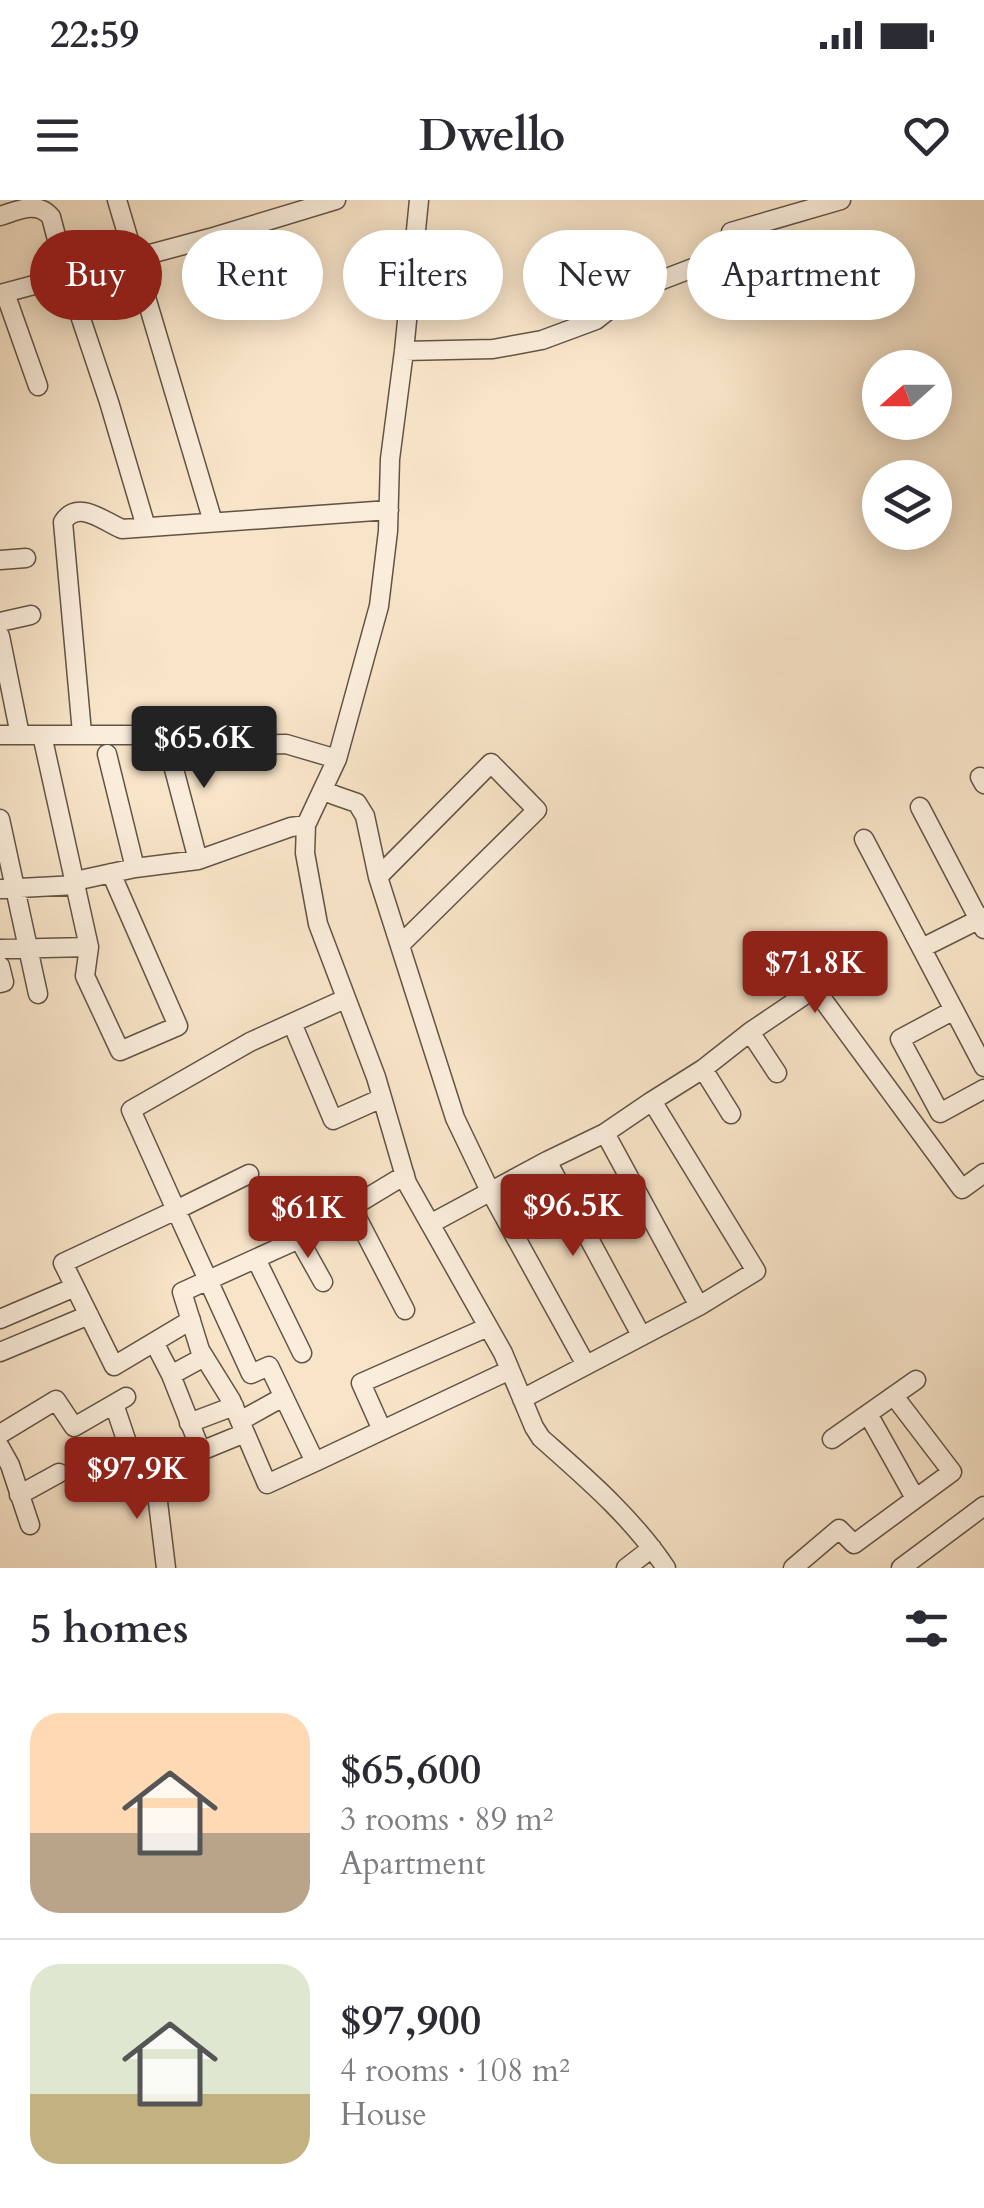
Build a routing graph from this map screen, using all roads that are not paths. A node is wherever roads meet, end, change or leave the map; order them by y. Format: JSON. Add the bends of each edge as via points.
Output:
{"nodes":[{"id":1,"x":117,"y":200,"type":"edge"},
{"id":2,"x":336,"y":200,"type":"edge"},
{"id":3,"x":419,"y":200,"type":"edge"},
{"id":4,"x":842,"y":200,"type":"edge"},
{"id":5,"x":0,"y":216,"type":"edge"},
{"id":6,"x":54,"y":230,"type":"edge"},
{"id":7,"x":126,"y":230,"type":"edge"},
{"id":8,"x":739,"y":230,"type":"edge"},
{"id":9,"x":162,"y":251,"type":"edge"},
{"id":10,"x":687,"y":270,"type":"edge"},
{"id":11,"x":30,"y":287,"type":"edge"},
{"id":12,"x":2,"y":294,"type":"edge"},
{"id":13,"x":82,"y":320,"type":"edge"},
{"id":14,"x":152,"y":320,"type":"edge"},
{"id":15,"x":404,"y":351,"type":"junction"},
{"id":16,"x":38,"y":386,"type":"dead end"},
{"id":17,"x":389,"y":510,"type":"junction"},
{"id":18,"x":213,"y":522,"type":"junction"},
{"id":19,"x":146,"y":528,"type":"junction"},
{"id":20,"x":26,"y":558,"type":"dead end"},
{"id":21,"x":0,"y":560,"type":"edge"},
{"id":22,"x":31,"y":615,"type":"dead end"},
{"id":23,"x":0,"y":622,"type":"edge"},
{"id":24,"x":0,"y":636,"type":"edge"},
{"id":25,"x":82,"y":734,"type":"junction"},
{"id":26,"x":0,"y":735,"type":"edge"},
{"id":27,"x":20,"y":735,"type":"junction"},
{"id":28,"x":42,"y":735,"type":"junction"},
{"id":29,"x":165,"y":735,"type":"junction"},
{"id":30,"x":107,"y":754,"type":"dead end"},
{"id":31,"x":338,"y":759,"type":"junction"},
{"id":32,"x":323,"y":789,"type":"junction"},
{"id":33,"x":920,"y":807,"type":"dead end"},
{"id":34,"x":0,"y":819,"type":"edge"},
{"id":35,"x":306,"y":826,"type":"junction"},
{"id":36,"x":864,"y":839,"type":"dead end"},
{"id":37,"x":198,"y":860,"type":"junction"},
{"id":38,"x":135,"y":868,"type":"junction"},
{"id":39,"x":111,"y":873,"type":"junction"},
{"id":40,"x":378,"y":876,"type":"junction"},
{"id":41,"x":76,"y":883,"type":"junction"},
{"id":42,"x":7,"y":889,"type":"edge"},
{"id":43,"x":982,"y":922,"type":"edge"},
{"id":44,"x":400,"y":945,"type":"junction"},
{"id":45,"x":89,"y":947,"type":"junction"},
{"id":46,"x":28,"y":948,"type":"junction"},
{"id":47,"x":922,"y":948,"type":"junction"},
{"id":48,"x":0,"y":950,"type":"edge"},
{"id":49,"x":852,"y":963,"type":"dead end"},
{"id":50,"x":0,"y":966,"type":"edge"},
{"id":51,"x":0,"y":982,"type":"edge"},
{"id":52,"x":815,"y":989,"type":"junction"},
{"id":53,"x":38,"y":994,"type":"dead end"},
{"id":54,"x":346,"y":999,"type":"junction"},
{"id":55,"x":954,"y":1010,"type":"junction"},
{"id":56,"x":292,"y":1024,"type":"junction"},
{"id":57,"x":750,"y":1032,"type":"junction"},
{"id":58,"x":984,"y":1066,"type":"edge"},
{"id":59,"x":703,"y":1069,"type":"junction"},
{"id":60,"x":777,"y":1074,"type":"dead end"},
{"id":61,"x":984,"y":1089,"type":"edge"},
{"id":62,"x":382,"y":1098,"type":"junction"},
{"id":63,"x":652,"y":1101,"type":"junction"},
{"id":64,"x":731,"y":1114,"type":"dead end"},
{"id":65,"x":605,"y":1134,"type":"junction"},
{"id":66,"x":547,"y":1161,"type":"junction"},
{"id":67,"x":248,"y":1174,"type":"dead end"},
{"id":68,"x":405,"y":1175,"type":"junction"},
{"id":69,"x":981,"y":1181,"type":"edge"},
{"id":70,"x":490,"y":1191,"type":"junction"},
{"id":71,"x":352,"y":1208,"type":"junction"},
{"id":72,"x":176,"y":1210,"type":"junction"},
{"id":73,"x":430,"y":1224,"type":"junction"},
{"id":74,"x":299,"y":1240,"type":"junction"},
{"id":75,"x":256,"y":1259,"type":"junction"},
{"id":76,"x":210,"y":1280,"type":"junction"},
{"id":77,"x":323,"y":1282,"type":"dead end"},
{"id":78,"x":75,"y":1287,"type":"junction"},
{"id":79,"x":699,"y":1306,"type":"junction"},
{"id":80,"x":405,"y":1310,"type":"dead end"},
{"id":81,"x":89,"y":1315,"type":"junction"},
{"id":82,"x":0,"y":1319,"type":"edge"},
{"id":83,"x":191,"y":1320,"type":"junction"},
{"id":84,"x":488,"y":1326,"type":"junction"},
{"id":85,"x":642,"y":1335,"type":"junction"},
{"id":86,"x":154,"y":1342,"type":"junction"},
{"id":87,"x":0,"y":1352,"type":"edge"},
{"id":88,"x":302,"y":1353,"type":"dead end"},
{"id":89,"x":204,"y":1357,"type":"junction"},
{"id":90,"x":586,"y":1365,"type":"junction"},
{"id":91,"x":510,"y":1370,"type":"junction"},
{"id":92,"x":171,"y":1375,"type":"junction"},
{"id":93,"x":916,"y":1380,"type":"dead end"},
{"id":94,"x":894,"y":1396,"type":"junction"},
{"id":95,"x":283,"y":1397,"type":"junction"},
{"id":96,"x":522,"y":1399,"type":"junction"},
{"id":97,"x":868,"y":1414,"type":"junction"},
{"id":98,"x":239,"y":1420,"type":"junction"},
{"id":99,"x":189,"y":1423,"type":"junction"},
{"id":100,"x":382,"y":1430,"type":"junction"},
{"id":101,"x":0,"y":1434,"type":"edge"},
{"id":102,"x":832,"y":1439,"type":"dead end"},
{"id":103,"x":0,"y":1447,"type":"edge"},
{"id":104,"x":200,"y":1451,"type":"junction"},
{"id":105,"x":315,"y":1462,"type":"junction"},
{"id":106,"x":154,"y":1469,"type":"junction"},
{"id":107,"x":59,"y":1473,"type":"dead end"},
{"id":108,"x":19,"y":1495,"type":"junction"},
{"id":109,"x":915,"y":1498,"type":"junction"},
{"id":110,"x":984,"y":1506,"type":"edge"},
{"id":111,"x":30,"y":1525,"type":"dead end"},
{"id":112,"x":652,"y":1548,"type":"junction"},
{"id":113,"x":166,"y":1568,"type":"edge"},
{"id":114,"x":626,"y":1568,"type":"edge"},
{"id":115,"x":666,"y":1568,"type":"edge"},
{"id":116,"x":794,"y":1568,"type":"edge"},
{"id":117,"x":901,"y":1568,"type":"edge"}],
"edges":[{"from":1,"to":7,"type":"street"},
{"from":2,"to":9,"type":"street"},
{"from":3,"to":15,"type":"street"},
{"from":4,"to":8,"type":"street"},
{"from":5,"to":6,"type":"street","via":[[32,206],[46,210]]},
{"from":10,"to":15,"type":"street","via":[[633,291],[596,320],[542,340],[493,349]]},
{"from":11,"to":12,"type":"street"},
{"from":12,"to":16,"type":"street"},
{"from":13,"to":19,"type":"street"},
{"from":14,"to":18,"type":"street"},
{"from":15,"to":17,"type":"street"},
{"from":17,"to":18,"type":"street"},
{"from":17,"to":31,"type":"street","via":[[379,606]]},
{"from":18,"to":19,"type":"street"},
{"from":19,"to":25,"type":"street","via":[[122,530],[86,511],[63,520]]},
{"from":20,"to":21,"type":"street"},
{"from":22,"to":23,"type":"street"},
{"from":24,"to":27,"type":"street"},
{"from":25,"to":28,"type":"street"},
{"from":25,"to":29,"type":"street"},
{"from":26,"to":27,"type":"street"},
{"from":27,"to":28,"type":"street"},
{"from":28,"to":41,"type":"street"},
{"from":29,"to":31,"type":"street","via":[[230,745],[286,744]]},
{"from":29,"to":37,"type":"street"},
{"from":30,"to":38,"type":"street"},
{"from":31,"to":32,"type":"street"},
{"from":32,"to":35,"type":"street"},
{"from":32,"to":40,"type":"street","via":[[357,802]]},
{"from":33,"to":43,"type":"street"},
{"from":34,"to":42,"type":"street"},
{"from":35,"to":37,"type":"street"},
{"from":35,"to":54,"type":"street","via":[[318,924]]},
{"from":36,"to":47,"type":"street"},
{"from":37,"to":38,"type":"street"},
{"from":38,"to":39,"type":"street"},
{"from":39,"to":41,"type":"street"},
{"from":39,"to":45,"type":"street","via":[[178,1026],[120,1051],[85,976]]},
{"from":40,"to":44,"type":"street"},
{"from":40,"to":44,"type":"street","via":[[492,762],[537,810]]},
{"from":41,"to":42,"type":"street"},
{"from":41,"to":45,"type":"street"},
{"from":42,"to":46,"type":"street"},
{"from":43,"to":47,"type":"street"},
{"from":44,"to":70,"type":"street","via":[[455,1118]]},
{"from":45,"to":46,"type":"street"},
{"from":46,"to":48,"type":"street"},
{"from":46,"to":53,"type":"street"},
{"from":47,"to":55,"type":"street"},
{"from":49,"to":52,"type":"street"},
{"from":50,"to":51,"type":"street"},
{"from":52,"to":57,"type":"street"},
{"from":52,"to":69,"type":"street","via":[[962,1189]]},
{"from":54,"to":56,"type":"street"},
{"from":54,"to":62,"type":"street"},
{"from":55,"to":58,"type":"street"},
{"from":55,"to":61,"type":"street","via":[[900,1039],[940,1112]]},
{"from":56,"to":62,"type":"street","via":[[332,1120]]},
{"from":56,"to":72,"type":"street","via":[[131,1110]]},
{"from":57,"to":59,"type":"street"},
{"from":57,"to":60,"type":"street"},
{"from":59,"to":63,"type":"street"},
{"from":59,"to":64,"type":"street"},
{"from":62,"to":68,"type":"street"},
{"from":63,"to":65,"type":"street"},
{"from":63,"to":79,"type":"street","via":[[756,1271]]},
{"from":65,"to":66,"type":"street"},
{"from":65,"to":79,"type":"street"},
{"from":66,"to":70,"type":"street"},
{"from":66,"to":85,"type":"street"},
{"from":67,"to":72,"type":"street"},
{"from":68,"to":71,"type":"street"},
{"from":68,"to":73,"type":"street"},
{"from":70,"to":73,"type":"street"},
{"from":70,"to":90,"type":"street"},
{"from":71,"to":74,"type":"street"},
{"from":71,"to":80,"type":"street"},
{"from":72,"to":76,"type":"street"},
{"from":72,"to":78,"type":"street","via":[[64,1263]]},
{"from":73,"to":84,"type":"street"},
{"from":74,"to":75,"type":"street"},
{"from":74,"to":77,"type":"street"},
{"from":75,"to":76,"type":"street"},
{"from":75,"to":88,"type":"street"},
{"from":76,"to":83,"type":"street","via":[[182,1292]]},
{"from":76,"to":95,"type":"street","via":[[251,1374],[269,1366]]},
{"from":78,"to":81,"type":"street"},
{"from":78,"to":82,"type":"street"},
{"from":79,"to":85,"type":"street"},
{"from":81,"to":86,"type":"street","via":[[114,1366]]},
{"from":81,"to":87,"type":"street"},
{"from":83,"to":86,"type":"street"},
{"from":83,"to":89,"type":"street"},
{"from":84,"to":91,"type":"street"},
{"from":84,"to":100,"type":"street","via":[[361,1382]]},
{"from":85,"to":90,"type":"street"},
{"from":86,"to":92,"type":"street"},
{"from":89,"to":92,"type":"street"},
{"from":89,"to":98,"type":"street"},
{"from":90,"to":96,"type":"street"},
{"from":91,"to":96,"type":"street"},
{"from":91,"to":100,"type":"street"},
{"from":92,"to":99,"type":"street"},
{"from":93,"to":94,"type":"street"},
{"from":94,"to":97,"type":"street"},
{"from":94,"to":109,"type":"street","via":[[952,1472]]},
{"from":95,"to":98,"type":"street"},
{"from":95,"to":105,"type":"street"},
{"from":96,"to":112,"type":"street","via":[[541,1438]]},
{"from":97,"to":102,"type":"street"},
{"from":97,"to":109,"type":"street"},
{"from":98,"to":99,"type":"street"},
{"from":98,"to":104,"type":"street"},
{"from":98,"to":105,"type":"street","via":[[267,1484]]},
{"from":99,"to":104,"type":"street"},
{"from":100,"to":105,"type":"street"},
{"from":101,"to":106,"type":"street","via":[[56,1400],[74,1427],[120,1400],[138,1475]]},
{"from":103,"to":108,"type":"street"},
{"from":104,"to":106,"type":"street"},
{"from":106,"to":113,"type":"street"},
{"from":107,"to":108,"type":"street"},
{"from":108,"to":111,"type":"street"},
{"from":109,"to":116,"type":"street","via":[[854,1544],[839,1528]]},
{"from":110,"to":117,"type":"street"},
{"from":112,"to":114,"type":"street"},
{"from":112,"to":115,"type":"street"}]}
